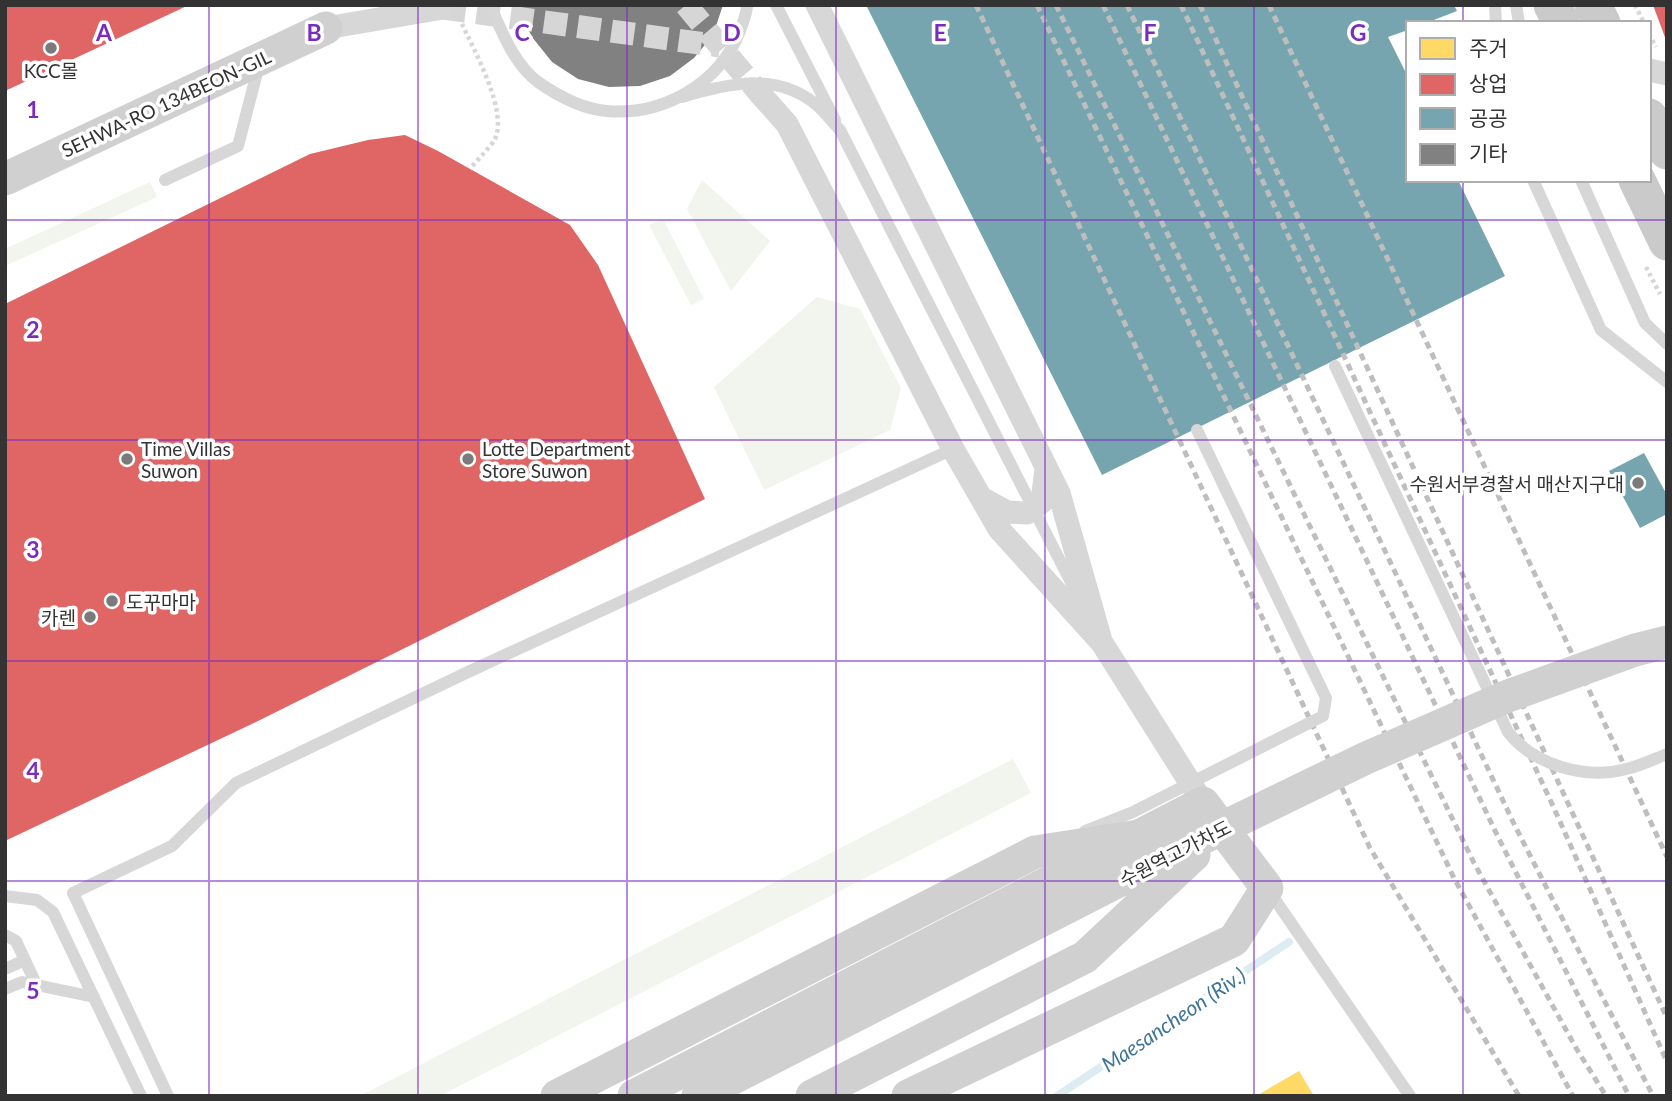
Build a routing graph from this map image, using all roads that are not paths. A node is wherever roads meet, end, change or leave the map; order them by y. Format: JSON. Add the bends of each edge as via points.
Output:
{"nodes":[{"id":1,"x":351,"y":5,"type":"edge"},
{"id":2,"x":490,"y":5,"type":"edge"},
{"id":3,"x":747,"y":5,"type":"edge"},
{"id":4,"x":776,"y":5,"type":"edge"},
{"id":5,"x":817,"y":5,"type":"edge"},
{"id":6,"x":1552,"y":5,"type":"edge"},
{"id":7,"x":1594,"y":5,"type":"edge"},
{"id":8,"x":448,"y":7,"type":"edge"},
{"id":9,"x":1560,"y":21,"type":"edge"},
{"id":10,"x":1601,"y":21,"type":"edge"},
{"id":11,"x":326,"y":28,"type":"junction"},
{"id":12,"x":261,"y":59,"type":"junction"},
{"id":13,"x":1653,"y":60,"type":"edge"},
{"id":14,"x":1667,"y":74,"type":"edge"},
{"id":15,"x":761,"y":95,"type":"tunnel mouth"},
{"id":16,"x":682,"y":97,"type":"junction"},
{"id":17,"x":1651,"y":121,"type":"edge"},
{"id":18,"x":839,"y":130,"type":"junction"},
{"id":19,"x":1667,"y":151,"type":"edge"},
{"id":20,"x":5,"y":179,"type":"edge"},
{"id":21,"x":165,"y":180,"type":"dead end"},
{"id":22,"x":1533,"y":182,"type":"edge"},
{"id":23,"x":1582,"y":182,"type":"edge"},
{"id":24,"x":1638,"y":182,"type":"edge"},
{"id":25,"x":1667,"y":242,"type":"edge"},
{"id":26,"x":1667,"y":345,"type":"edge"},
{"id":27,"x":1335,"y":366,"type":"dead end"},
{"id":28,"x":1667,"y":382,"type":"edge"},
{"id":29,"x":1197,"y":430,"type":"dead end"},
{"id":30,"x":953,"y":450,"type":"junction"},
{"id":31,"x":1046,"y":468,"type":"junction"},
{"id":32,"x":981,"y":498,"type":"junction"},
{"id":33,"x":1667,"y":642,"type":"edge"},
{"id":34,"x":1102,"y":643,"type":"junction"},
{"id":35,"x":1667,"y":754,"type":"edge"},
{"id":36,"x":1214,"y":815,"type":"junction"},
{"id":37,"x":1035,"y":852,"type":"junction"},
{"id":38,"x":1268,"y":888,"type":"junction"},
{"id":39,"x":5,"y":896,"type":"edge"},
{"id":40,"x":5,"y":935,"type":"edge"},
{"id":41,"x":18,"y":945,"type":"junction"},
{"id":42,"x":5,"y":951,"type":"edge"},
{"id":43,"x":25,"y":960,"type":"junction"},
{"id":44,"x":5,"y":969,"type":"edge"},
{"id":45,"x":36,"y":984,"type":"junction"},
{"id":46,"x":5,"y":989,"type":"edge"},
{"id":47,"x":94,"y":997,"type":"junction"},
{"id":48,"x":141,"y":1096,"type":"edge"},
{"id":49,"x":168,"y":1096,"type":"edge"},
{"id":50,"x":557,"y":1096,"type":"edge"},
{"id":51,"x":634,"y":1096,"type":"edge"},
{"id":52,"x":698,"y":1096,"type":"edge"},
{"id":53,"x":812,"y":1096,"type":"edge"},
{"id":54,"x":908,"y":1096,"type":"edge"},
{"id":55,"x":1410,"y":1096,"type":"edge"}],
"edges":[{"from":1,"to":11,"type":"street"},
{"from":2,"to":16,"type":"lane","bridge":true,"via":[[511,51],[536,80],[569,101],[606,111],[645,110]]},
{"from":3,"to":16,"type":"lane","bridge":true,"via":[[734,46],[712,76]]},
{"from":4,"to":18,"type":"lane","bridge":true},
{"from":5,"to":31,"type":"street"},
{"from":6,"to":9,"type":"main road"},
{"from":7,"to":10,"type":"main road"},
{"from":8,"to":11,"type":"street"},
{"from":11,"to":12,"type":"main road","name":"SEHWA-RO 134BEON-GIL"},
{"from":12,"to":20,"type":"main road","name":"SEHWA-RO 134BEON-GIL"},
{"from":12,"to":21,"type":"lane","via":[[238,145]]},
{"from":13,"to":14,"type":"street"},
{"from":15,"to":30,"type":"street","via":[[787,124]]},
{"from":16,"to":18,"type":"lane","bridge":true,"via":[[751,82],[786,87],[814,103]]},
{"from":17,"to":19,"type":"main road"},
{"from":18,"to":34,"type":"lane","bridge":true},
{"from":22,"to":28,"type":"lane","via":[[1601,330]]},
{"from":23,"to":26,"type":"lane","via":[[1645,323]]},
{"from":24,"to":25,"type":"main road"},
{"from":27,"to":35,"type":"lane","bridge":true,"via":[[1507,733],[1538,758],[1583,772],[1626,769]]},
{"from":29,"to":37,"type":"lane","bridge":true,"via":[[1326,698],[1323,716],[1132,812]]},
{"from":30,"to":32,"type":"street"},
{"from":30,"to":49,"type":"lane","via":[[236,783],[172,846],[73,893]]},
{"from":31,"to":32,"type":"street","via":[[1042,502],[1027,513],[1007,512]]},
{"from":31,"to":34,"type":"street","via":[[1059,493]]},
{"from":32,"to":34,"type":"street","via":[[999,529]]},
{"from":33,"to":36,"type":"main road","name":"수원역고가차도","bridge":true,"via":[[1508,695],[1366,758]]},
{"from":34,"to":36,"type":"street"},
{"from":36,"to":37,"type":"main road","bridge":true,"via":[[1184,829]]},
{"from":36,"to":38,"type":"main road"},
{"from":36,"to":51,"type":"main road"},
{"from":36,"to":52,"type":"main road","name":"수원역고가차도","bridge":true},
{"from":36,"to":53,"type":"main road","bridge":true,"via":[[1085,957]]},
{"from":37,"to":50,"type":"main road","bridge":true},
{"from":38,"to":54,"type":"main road","via":[[1234,940]]},
{"from":38,"to":55,"type":"lane"},
{"from":39,"to":47,"type":"lane","via":[[37,900],[53,912]]},
{"from":40,"to":41,"type":"lane"},
{"from":41,"to":42,"type":"lane"},
{"from":41,"to":43,"type":"lane"},
{"from":43,"to":44,"type":"lane"},
{"from":43,"to":45,"type":"lane"},
{"from":45,"to":46,"type":"lane","via":[[22,982]]},
{"from":45,"to":47,"type":"lane"},
{"from":47,"to":48,"type":"lane"}]}
